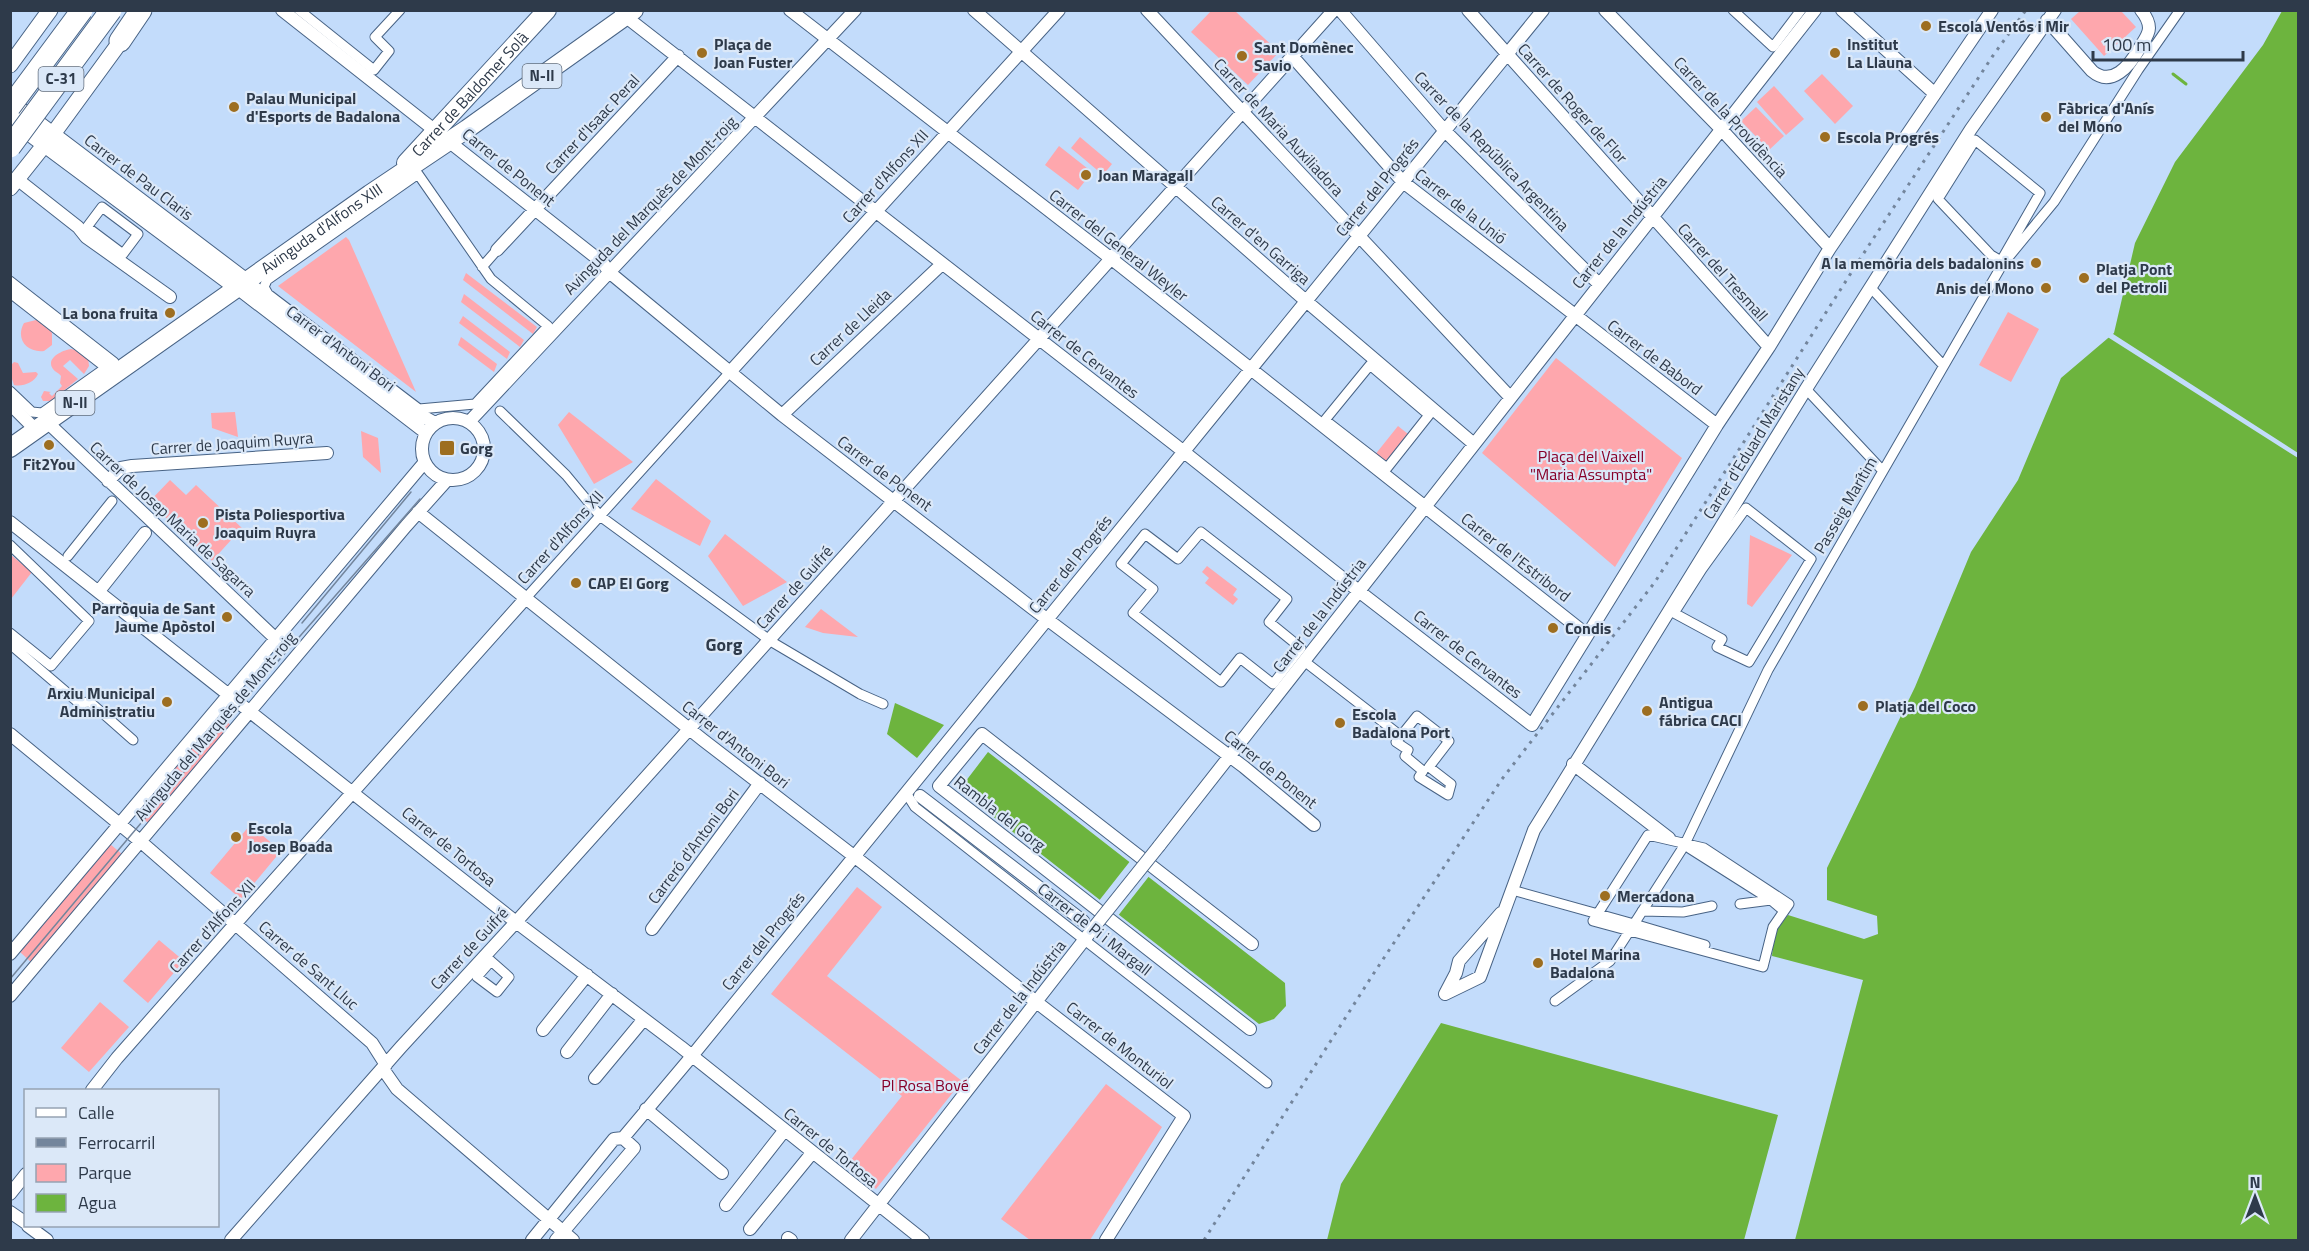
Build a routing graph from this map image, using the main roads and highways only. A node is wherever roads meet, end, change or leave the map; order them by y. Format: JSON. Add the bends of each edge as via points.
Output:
{"nodes":[{"id":1,"x":82,"y":10,"type":"edge"},
{"id":2,"x":111,"y":10,"type":"edge"},
{"id":3,"x":142,"y":10,"type":"edge"},
{"id":4,"x":547,"y":10,"type":"edge"},
{"id":5,"x":626,"y":12,"type":"edge"},
{"id":6,"x":120,"y":42,"type":"road end"},
{"id":7,"x":10,"y":107,"type":"edge"},
{"id":8,"x":444,"y":132,"type":"junction"},
{"id":9,"x":10,"y":147,"type":"edge"},
{"id":10,"x":10,"y":448,"type":"edge"}],
"edges":[{"from":1,"to":7,"type":"highway","number":"C-31","bridge":true},
{"from":2,"to":9,"type":"highway","number":"C-31","bridge":true},
{"from":3,"to":6,"type":"highway"},
{"from":4,"to":8,"type":"main road","name":"Carrer de Baldomer Solà","number":"N-II"},
{"from":5,"to":8,"type":"main road","name":"Avinguda d'Alfons XIII","number":"N-II"},
{"from":8,"to":10,"type":"main road","name":"Avinguda d'Alfons XIII","number":"N-II","via":[[394,178],[111,371]]}]}
